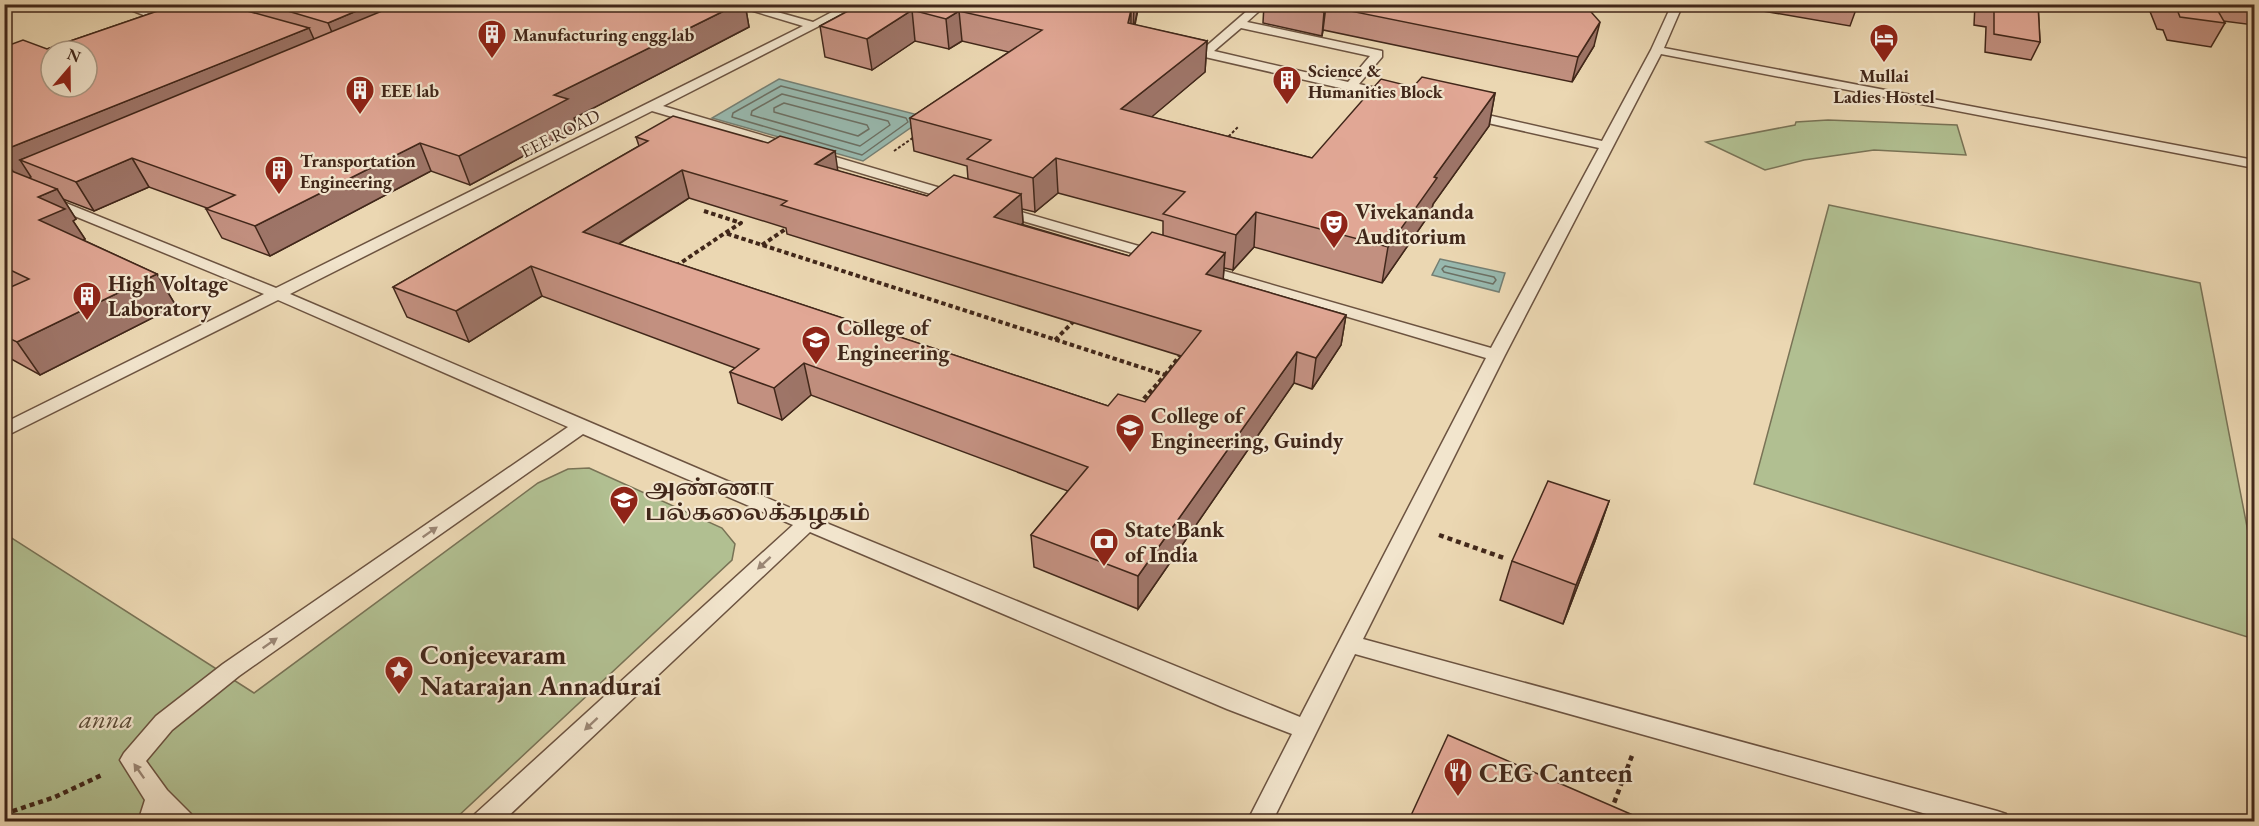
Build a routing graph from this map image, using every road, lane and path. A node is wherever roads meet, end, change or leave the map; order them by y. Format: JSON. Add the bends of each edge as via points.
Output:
{"nodes":[{"id":1,"x":122,"y":4,"type":"edge"},
{"id":2,"x":735,"y":4,"type":"edge"},
{"id":3,"x":857,"y":4,"type":"edge"},
{"id":4,"x":1262,"y":4,"type":"edge"},
{"id":5,"x":1678,"y":4,"type":"edge"},
{"id":6,"x":1239,"y":24,"type":"junction"},
{"id":7,"x":141,"y":26,"type":"edge"},
{"id":8,"x":815,"y":26,"type":"junction"},
{"id":9,"x":1172,"y":46,"type":"edge"},
{"id":10,"x":1657,"y":50,"type":"junction"},
{"id":11,"x":1205,"y":53,"type":"junction"},
{"id":12,"x":1350,"y":87,"type":"junction"},
{"id":13,"x":1404,"y":99,"type":"edge"},
{"id":14,"x":651,"y":107,"type":"junction"},
{"id":15,"x":1458,"y":112,"type":"edge"},
{"id":16,"x":1239,"y":126,"type":"dead end"},
{"id":17,"x":925,"y":128,"type":"edge"},
{"id":18,"x":1224,"y":142,"type":"edge"},
{"id":19,"x":1608,"y":146,"type":"junction"},
{"id":20,"x":2254,"y":164,"type":"edge"},
{"id":21,"x":867,"y":171,"type":"junction"},
{"id":22,"x":42,"y":180,"type":"edge"},
{"id":23,"x":12,"y":186,"type":"edge"},
{"id":24,"x":704,"y":211,"type":"dead end"},
{"id":25,"x":791,"y":225,"type":"edge"},
{"id":26,"x":725,"y":233,"type":"junction"},
{"id":27,"x":762,"y":245,"type":"junction"},
{"id":28,"x":673,"y":268,"type":"edge"},
{"id":29,"x":279,"y":295,"type":"junction"},
{"id":30,"x":1079,"y":316,"type":"edge"},
{"id":31,"x":1055,"y":340,"type":"junction"},
{"id":32,"x":1181,"y":354,"type":"edge"},
{"id":33,"x":1496,"y":355,"type":"junction"},
{"id":34,"x":1165,"y":375,"type":"junction"},
{"id":35,"x":1136,"y":408,"type":"edge"},
{"id":36,"x":583,"y":425,"type":"junction"},
{"id":37,"x":4,"y":431,"type":"edge"},
{"id":38,"x":807,"y":523,"type":"junction"},
{"id":39,"x":1410,"y":525,"type":"junction"},
{"id":40,"x":1504,"y":558,"type":"dead end"},
{"id":41,"x":1349,"y":644,"type":"junction"},
{"id":42,"x":1642,"y":724,"type":"junction"},
{"id":43,"x":1306,"y":729,"type":"junction"},
{"id":44,"x":132,"y":760,"type":"junction"},
{"id":45,"x":158,"y":798,"type":"junction"},
{"id":46,"x":4,"y":814,"type":"edge"},
{"id":47,"x":150,"y":822,"type":"edge"},
{"id":48,"x":182,"y":822,"type":"edge"},
{"id":49,"x":484,"y":822,"type":"edge"},
{"id":50,"x":1259,"y":822,"type":"edge"},
{"id":51,"x":1606,"y":822,"type":"edge"},
{"id":52,"x":1997,"y":822,"type":"edge"}],
"edges":[{"from":1,"to":7,"type":"lane","via":[[168,16]]},
{"from":2,"to":8,"type":"lane"},
{"from":3,"to":8,"type":"lane","name":"EEE ROAD"},
{"from":4,"to":6,"type":"lane"},
{"from":5,"to":10,"type":"lane"},
{"from":6,"to":11,"type":"lane"},
{"from":6,"to":12,"type":"lane","via":[[1378,54]]},
{"from":8,"to":14,"type":"lane","name":"EEE ROAD"},
{"from":9,"to":11,"type":"lane"},
{"from":10,"to":19,"type":"lane"},
{"from":10,"to":20,"type":"lane"},
{"from":11,"to":12,"type":"lane"},
{"from":12,"to":13,"type":"lane"},
{"from":14,"to":21,"type":"lane"},
{"from":14,"to":29,"type":"lane","name":"EEE ROAD"},
{"from":15,"to":19,"type":"lane"},
{"from":16,"to":18,"type":"path"},
{"from":17,"to":21,"type":"path"},
{"from":19,"to":33,"type":"lane"},
{"from":21,"to":33,"type":"lane"},
{"from":22,"to":23,"type":"lane"},
{"from":23,"to":29,"type":"lane"},
{"from":24,"to":26,"type":"path","via":[[741,223]]},
{"from":25,"to":27,"type":"path"},
{"from":26,"to":27,"type":"path"},
{"from":26,"to":28,"type":"path"},
{"from":27,"to":31,"type":"path"},
{"from":29,"to":36,"type":"lane"},
{"from":29,"to":37,"type":"lane","name":"EEE ROAD"},
{"from":30,"to":31,"type":"path"},
{"from":31,"to":34,"type":"path"},
{"from":32,"to":34,"type":"path"},
{"from":33,"to":39,"type":"lane"},
{"from":34,"to":35,"type":"path"},
{"from":36,"to":38,"type":"lane"},
{"from":44,"to":36,"type":"lane","one_way":true,"via":[[164,723],[231,670]]},
{"from":38,"to":43,"type":"lane"},
{"from":38,"to":49,"type":"lane","one_way":true},
{"from":39,"to":40,"type":"path"},
{"from":39,"to":41,"type":"lane"},
{"from":41,"to":42,"type":"lane"},
{"from":41,"to":43,"type":"lane"},
{"from":42,"to":51,"type":"path","via":[[1624,783]]},
{"from":42,"to":52,"type":"lane"},
{"from":43,"to":50,"type":"lane"},
{"from":45,"to":44,"type":"lane","one_way":true},
{"from":44,"to":46,"type":"path","via":[[56,797]]},
{"from":45,"to":47,"type":"lane"},
{"from":45,"to":48,"type":"lane"}]}
